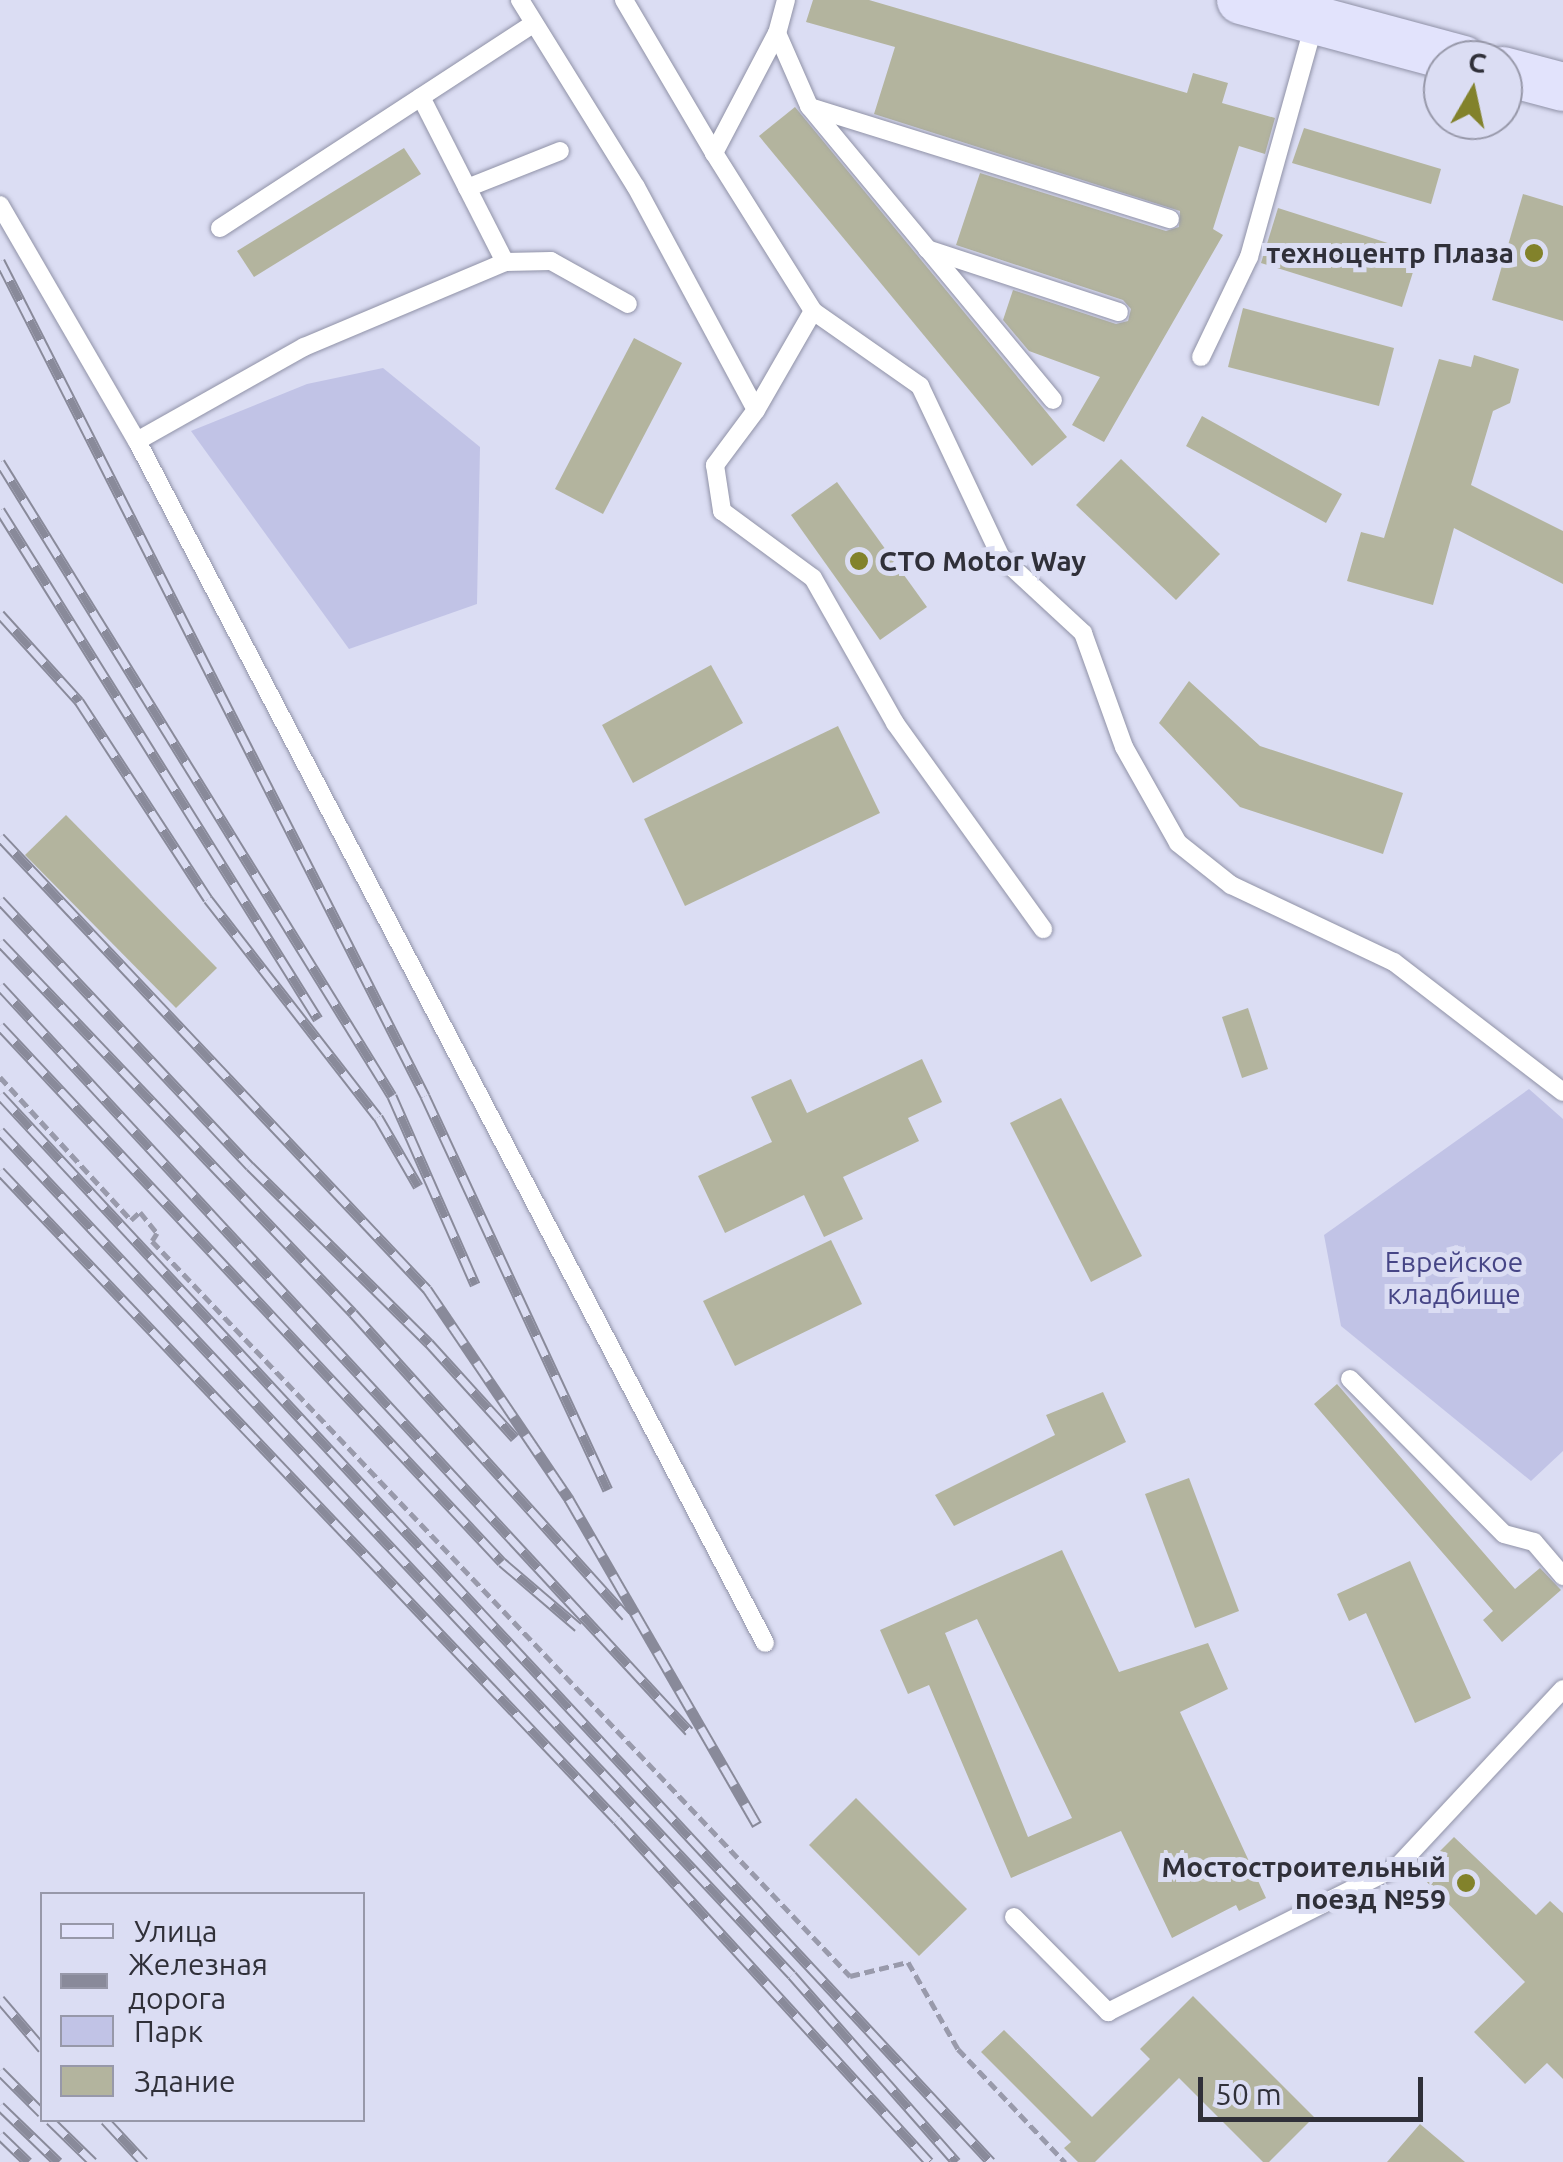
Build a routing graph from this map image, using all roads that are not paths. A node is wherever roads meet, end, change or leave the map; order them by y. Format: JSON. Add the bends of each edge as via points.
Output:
{"nodes":[{"id":1,"x":520,"y":0,"type":"edge"},
{"id":2,"x":624,"y":0,"type":"edge"},
{"id":3,"x":786,"y":0,"type":"edge"},
{"id":4,"x":1241,"y":0,"type":"edge"},
{"id":5,"x":1315,"y":20,"type":"junction"},
{"id":6,"x":532,"y":24,"type":"junction"},
{"id":7,"x":777,"y":33,"type":"junction"},
{"id":8,"x":1423,"y":49,"type":"edge"},
{"id":9,"x":1523,"y":76,"type":"edge"},
{"id":10,"x":1563,"y":87,"type":"edge"},
{"id":11,"x":420,"y":97,"type":"junction"},
{"id":12,"x":809,"y":106,"type":"junction"},
{"id":13,"x":560,"y":151,"type":"dead end"},
{"id":14,"x":714,"y":153,"type":"junction"},
{"id":15,"x":467,"y":188,"type":"junction"},
{"id":16,"x":0,"y":205,"type":"edge"},
{"id":17,"x":1170,"y":218,"type":"dead end"},
{"id":18,"x":220,"y":228,"type":"dead end"},
{"id":19,"x":926,"y":249,"type":"junction"},
{"id":20,"x":506,"y":262,"type":"junction"},
{"id":21,"x":628,"y":304,"type":"dead end"},
{"id":22,"x":813,"y":311,"type":"junction"},
{"id":23,"x":1119,"y":312,"type":"dead end"},
{"id":24,"x":1201,"y":357,"type":"dead end"},
{"id":25,"x":1053,"y":400,"type":"dead end"},
{"id":26,"x":756,"y":410,"type":"junction"},
{"id":27,"x":137,"y":441,"type":"junction"},
{"id":28,"x":1043,"y":929,"type":"dead end"},
{"id":29,"x":1563,"y":1092,"type":"edge"},
{"id":30,"x":1350,"y":1378,"type":"dead end"},
{"id":31,"x":1563,"y":1576,"type":"edge"},
{"id":32,"x":765,"y":1643,"type":"dead end"},
{"id":33,"x":1563,"y":1689,"type":"edge"},
{"id":34,"x":1014,"y":1916,"type":"dead end"}],
"edges":[{"from":1,"to":6,"type":"lane"},
{"from":2,"to":14,"type":"lane"},
{"from":3,"to":7,"type":"lane"},
{"from":4,"to":5,"type":"main road"},
{"from":5,"to":8,"type":"main road"},
{"from":5,"to":24,"type":"lane","via":[[1249,258]]},
{"from":6,"to":11,"type":"lane"},
{"from":6,"to":26,"type":"lane","via":[[636,187]]},
{"from":7,"to":12,"type":"lane"},
{"from":7,"to":14,"type":"lane"},
{"from":9,"to":10,"type":"main road"},
{"from":11,"to":15,"type":"lane"},
{"from":11,"to":18,"type":"lane"},
{"from":12,"to":17,"type":"lane"},
{"from":12,"to":19,"type":"lane"},
{"from":13,"to":15,"type":"lane"},
{"from":14,"to":22,"type":"lane"},
{"from":15,"to":20,"type":"lane"},
{"from":16,"to":27,"type":"lane"},
{"from":19,"to":23,"type":"lane"},
{"from":19,"to":25,"type":"lane"},
{"from":20,"to":21,"type":"lane","via":[[550,261]]},
{"from":20,"to":27,"type":"lane","via":[[304,347]]},
{"from":22,"to":26,"type":"lane"},
{"from":22,"to":29,"type":"lane","via":[[920,386],[1001,557],[1082,634],[1124,746],[1178,843],[1232,885],[1394,962]]},
{"from":26,"to":28,"type":"lane","via":[[716,465],[722,510],[813,578],[895,723]]},
{"from":27,"to":32,"type":"lane"},
{"from":30,"to":31,"type":"lane","via":[[1504,1534],[1534,1542]]},
{"from":33,"to":34,"type":"lane","via":[[1398,1866],[1108,2012]]}]}
